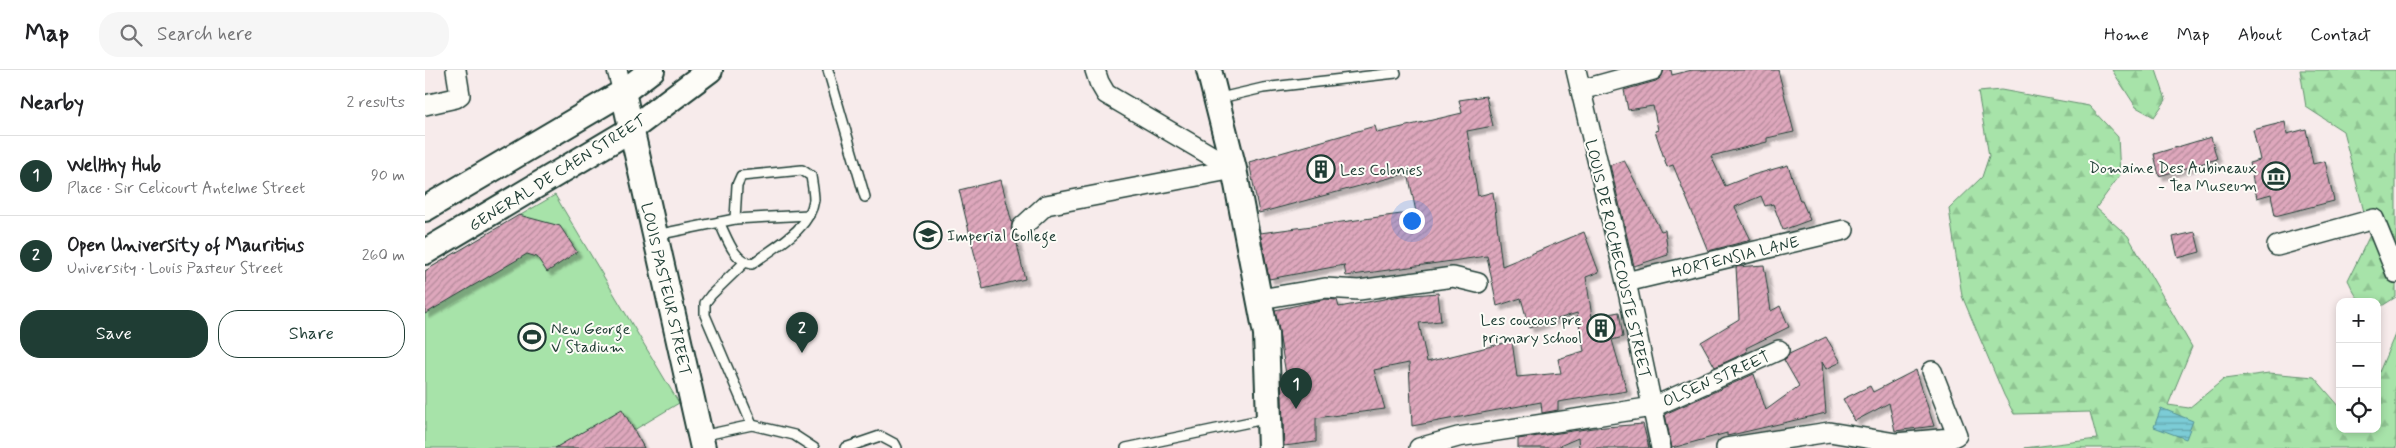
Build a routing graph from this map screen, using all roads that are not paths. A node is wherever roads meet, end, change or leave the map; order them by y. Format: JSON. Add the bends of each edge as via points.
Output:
{"nodes":[{"id":1,"x":456,"y":70,"type":"edge"},
{"id":2,"x":651,"y":70,"type":"edge"},
{"id":3,"x":710,"y":70,"type":"edge"},
{"id":4,"x":828,"y":70,"type":"edge"},
{"id":5,"x":1095,"y":70,"type":"edge"},
{"id":6,"x":1209,"y":70,"type":"edge"},
{"id":7,"x":1576,"y":70,"type":"edge"},
{"id":8,"x":1653,"y":70,"type":"edge"},
{"id":9,"x":1396,"y":73,"type":"dead end"},
{"id":10,"x":620,"y":81,"type":"edge"},
{"id":11,"x":1581,"y":90,"type":"junction"},
{"id":12,"x":1216,"y":99,"type":"junction"},
{"id":13,"x":425,"y":105,"type":"edge"},
{"id":14,"x":630,"y":130,"type":"junction"},
{"id":15,"x":1234,"y":169,"type":"junction"},
{"id":16,"x":865,"y":197,"type":"dead end"},
{"id":17,"x":425,"y":208,"type":"edge"},
{"id":18,"x":809,"y":215,"type":"junction"},
{"id":19,"x":735,"y":219,"type":"junction"},
{"id":20,"x":719,"y":222,"type":"junction"},
{"id":21,"x":1023,"y":227,"type":"dead end"},
{"id":22,"x":1844,"y":230,"type":"dead end"},
{"id":23,"x":655,"y":236,"type":"junction"},
{"id":24,"x":2277,"y":246,"type":"dead end"},
{"id":25,"x":425,"y":252,"type":"edge"},
{"id":26,"x":744,"y":263,"type":"junction"},
{"id":27,"x":2396,"y":273,"type":"edge"},
{"id":28,"x":1478,"y":282,"type":"dead end"},
{"id":29,"x":1626,"y":282,"type":"junction"},
{"id":30,"x":1260,"y":299,"type":"junction"},
{"id":31,"x":1779,"y":350,"type":"dead end"},
{"id":32,"x":1932,"y":371,"type":"dead end"},
{"id":33,"x":1653,"y":407,"type":"junction"},
{"id":34,"x":1269,"y":418,"type":"junction"},
{"id":35,"x":752,"y":425,"type":"junction"},
{"id":36,"x":702,"y":442,"type":"edge"},
{"id":37,"x":813,"y":448,"type":"edge"},
{"id":38,"x":845,"y":448,"type":"edge"},
{"id":39,"x":897,"y":448,"type":"edge"},
{"id":40,"x":1126,"y":448,"type":"edge"},
{"id":41,"x":1270,"y":448,"type":"edge"},
{"id":42,"x":1419,"y":448,"type":"edge"},
{"id":43,"x":1661,"y":448,"type":"edge"},
{"id":44,"x":1726,"y":448,"type":"edge"}],
"edges":[{"from":1,"to":13,"type":"street","via":[[460,94]]},
{"from":2,"to":10,"type":"street","name":"GENERAL DE CAEN STREET"},
{"from":3,"to":14,"type":"street","name":"GENERAL DE CAEN STREET"},
{"from":4,"to":16,"type":"lane"},
{"from":5,"to":15,"type":"street","via":[[1106,94]]},
{"from":6,"to":12,"type":"street"},
{"from":7,"to":11,"type":"street","name":"LOUIS DE ROCHECOUSTE STREET"},
{"from":8,"to":11,"type":"street"},
{"from":9,"to":12,"type":"lane","via":[[1263,88]]},
{"from":10,"to":14,"type":"street","name":"LOUIS PASTEUR STREET"},
{"from":10,"to":17,"type":"street","name":"GENERAL DE CAEN STREET"},
{"from":11,"to":29,"type":"street","name":"LOUIS DE ROCHECOUSTE STREET"},
{"from":12,"to":15,"type":"street"},
{"from":14,"to":23,"type":"street","name":"LOUIS PASTEUR STREET"},
{"from":14,"to":25,"type":"street","name":"GENERAL DE CAEN STREET"},
{"from":15,"to":21,"type":"street","via":[[1046,205]]},
{"from":15,"to":30,"type":"street"},
{"from":18,"to":19,"type":"lane"},
{"from":18,"to":19,"type":"lane","via":[[814,199],[811,176],[802,170],[741,176],[737,185]]},
{"from":18,"to":26,"type":"lane","via":[[803,225],[752,264]]},
{"from":19,"to":20,"type":"lane"},
{"from":20,"to":23,"type":"lane"},
{"from":20,"to":26,"type":"lane","via":[[738,258]]},
{"from":22,"to":29,"type":"street","name":"HORTENSIA LANE"},
{"from":23,"to":36,"type":"street","name":"LOUIS PASTEUR STREET"},
{"from":24,"to":27,"type":"street","via":[[2374,219]]},
{"from":26,"to":35,"type":"lane","via":[[705,303],[705,315]]},
{"from":28,"to":30,"type":"street","via":[[1453,277],[1359,290],[1325,288]]},
{"from":29,"to":33,"type":"street","name":"LOUIS DE ROCHECOUSTE STREET"},
{"from":30,"to":34,"type":"street","via":[[1266,334]]},
{"from":31,"to":33,"type":"street","name":"OLSEN STREET"},
{"from":32,"to":44,"type":"street","via":[[1957,435],[1951,438],[1896,442],[1829,432]]},
{"from":33,"to":42,"type":"street","name":"OLSEN STREET","via":[[1458,437]]},
{"from":33,"to":43,"type":"street","name":"LOUIS DE ROCHECOUSTE STREET"},
{"from":34,"to":40,"type":"lane"},
{"from":34,"to":41,"type":"street"},
{"from":35,"to":36,"type":"lane"},
{"from":35,"to":37,"type":"lane","via":[[794,435]]},
{"from":38,"to":39,"type":"lane","via":[[880,436]]}]}
